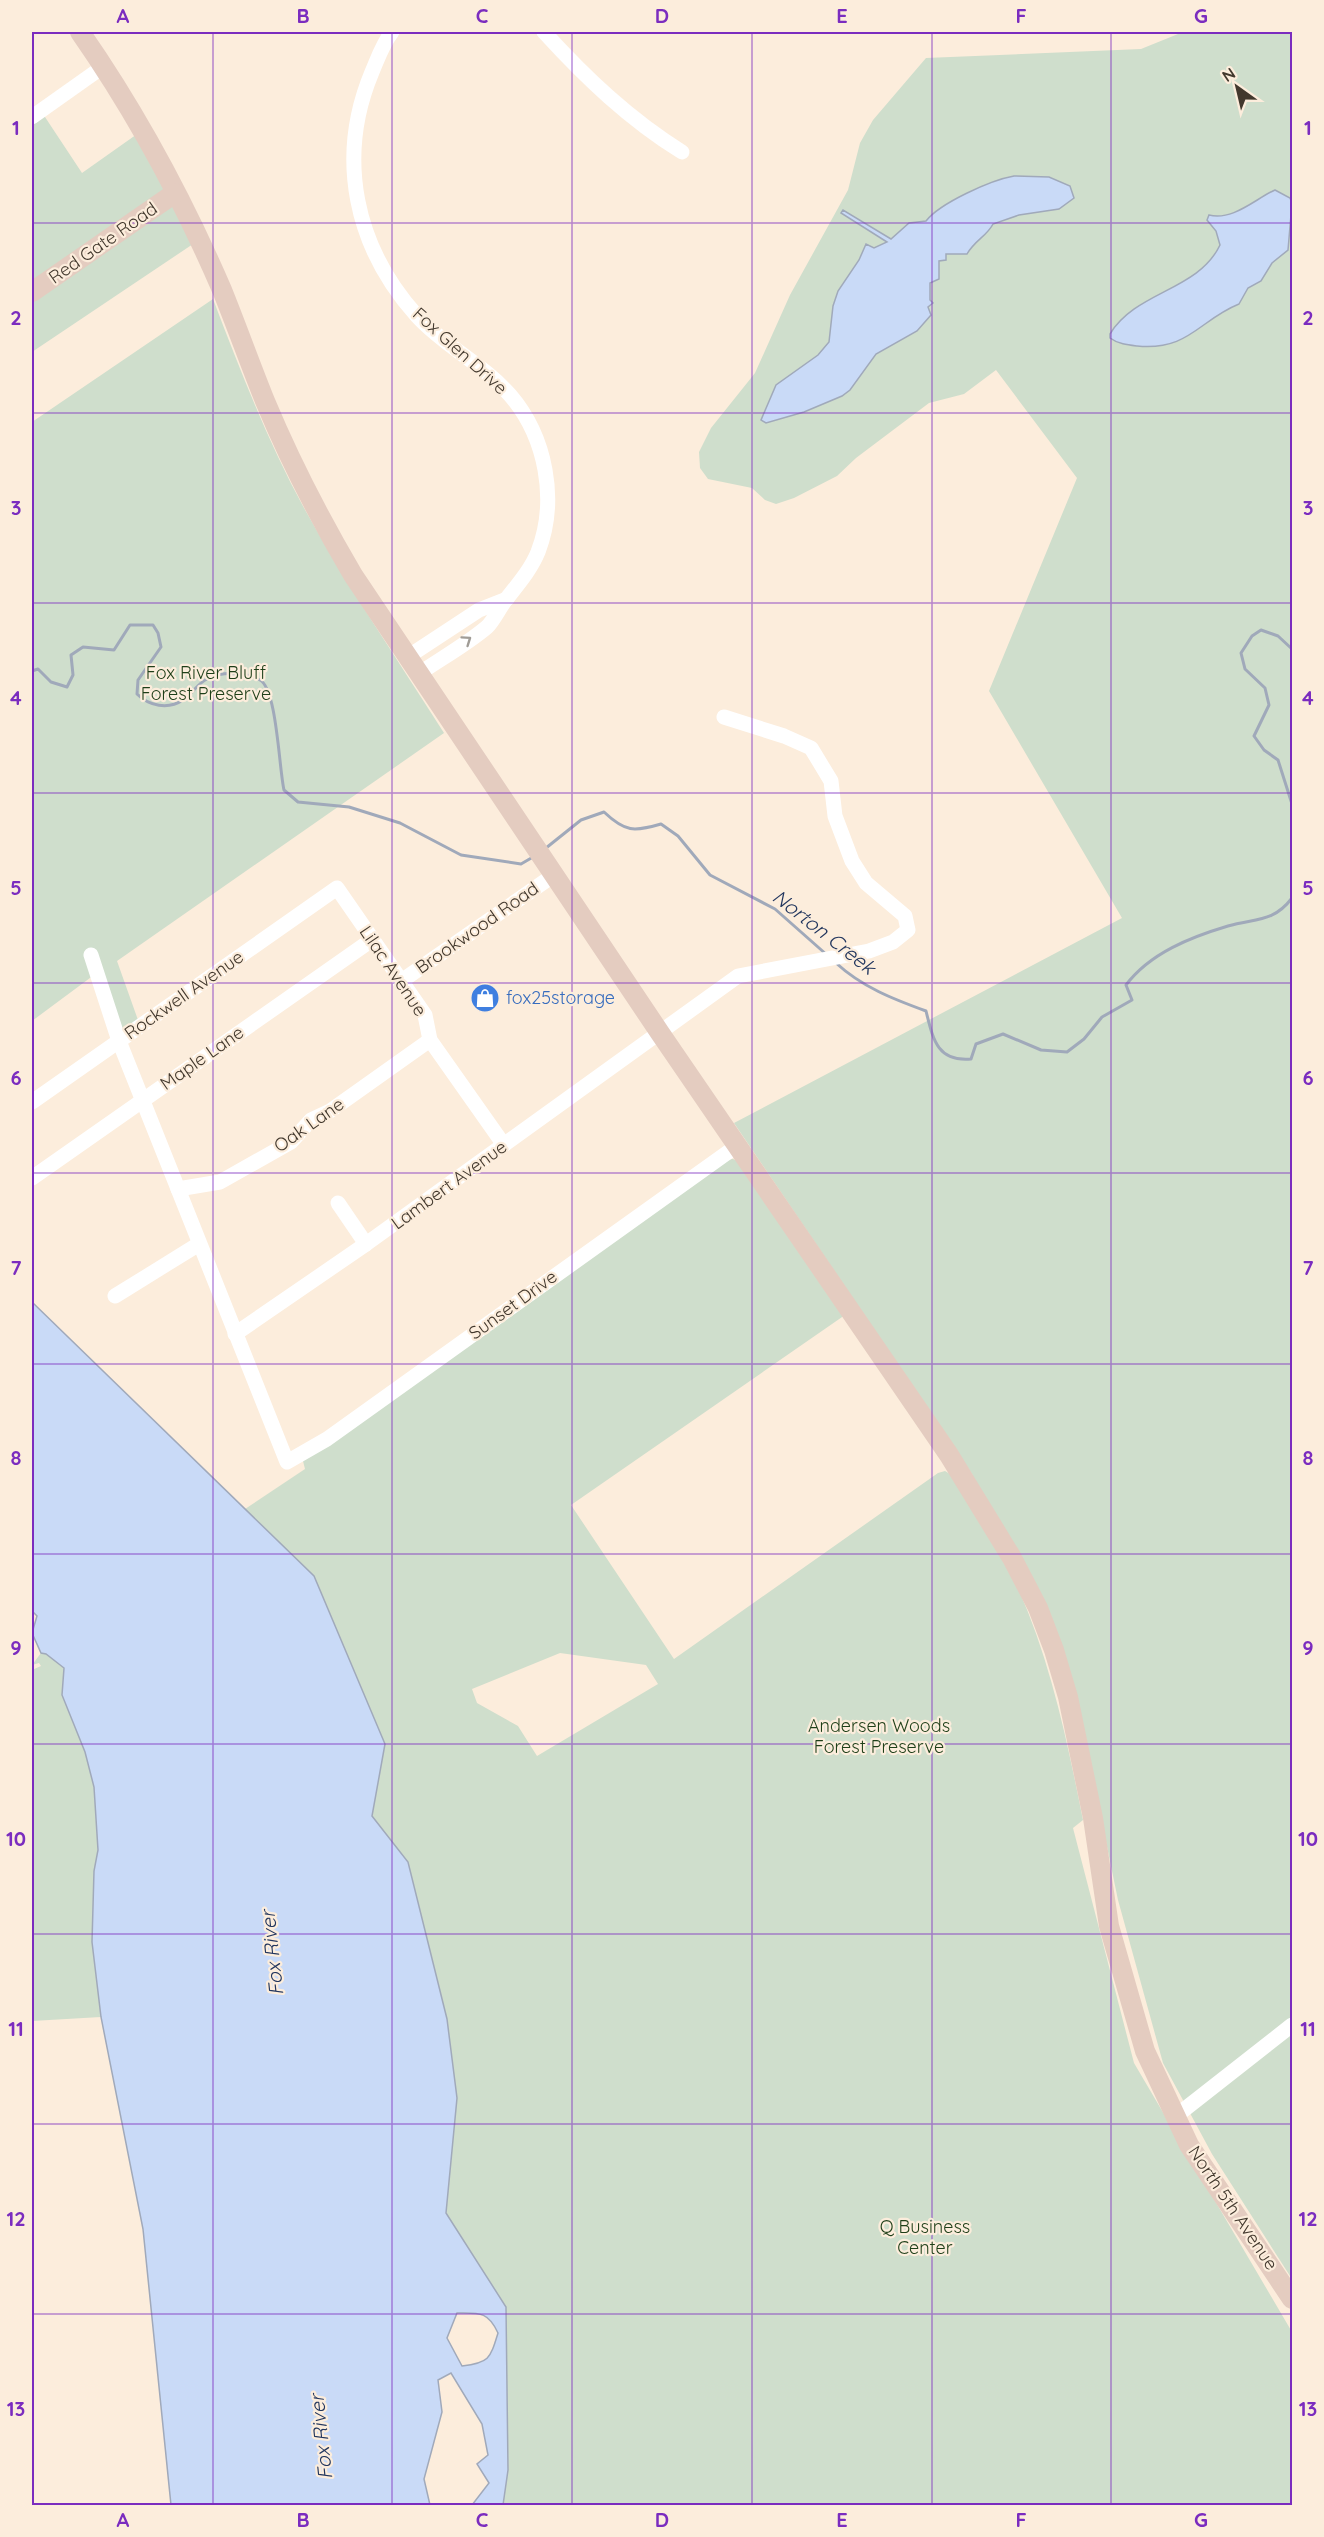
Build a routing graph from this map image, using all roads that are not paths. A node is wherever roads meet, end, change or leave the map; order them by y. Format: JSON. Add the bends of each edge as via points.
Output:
{"nodes":[{"id":1,"x":80,"y":32,"type":"edge"},
{"id":2,"x":392,"y":32,"type":"edge"},
{"id":3,"x":544,"y":32,"type":"edge"},
{"id":4,"x":104,"y":66,"type":"junction"},
{"id":5,"x":32,"y":117,"type":"edge"},
{"id":6,"x":682,"y":152,"type":"dead end"},
{"id":7,"x":175,"y":193,"type":"junction"},
{"id":8,"x":32,"y":292,"type":"edge"},
{"id":9,"x":507,"y":599,"type":"junction"},
{"id":10,"x":409,"y":656,"type":"junction"},
{"id":11,"x":420,"y":673,"type":"junction"},
{"id":12,"x":724,"y":717,"type":"dead end"},
{"id":13,"x":550,"y":869,"type":"junction"},
{"id":14,"x":336,"y":888,"type":"joint"},
{"id":15,"x":373,"y":939,"type":"junction"},
{"id":16,"x":91,"y":955,"type":"dead end"},
{"id":17,"x":400,"y":982,"type":"junction"},
{"id":18,"x":660,"y":1033,"type":"junction"},
{"id":19,"x":430,"y":1040,"type":"junction"},
{"id":20,"x":119,"y":1041,"type":"junction"},
{"id":21,"x":142,"y":1100,"type":"junction"},
{"id":22,"x":32,"y":1102,"type":"edge"},
{"id":23,"x":504,"y":1145,"type":"junction"},
{"id":24,"x":738,"y":1145,"type":"junction"},
{"id":25,"x":32,"y":1178,"type":"edge"},
{"id":26,"x":178,"y":1189,"type":"junction"},
{"id":27,"x":338,"y":1203,"type":"dead end"},
{"id":28,"x":199,"y":1244,"type":"junction"},
{"id":29,"x":366,"y":1244,"type":"junction"},
{"id":30,"x":116,"y":1296,"type":"dead end"},
{"id":31,"x":235,"y":1334,"type":"junction"},
{"id":32,"x":1293,"y":2025,"type":"edge"},
{"id":33,"x":1176,"y":2116,"type":"junction"},
{"id":34,"x":1293,"y":2299,"type":"edge"}],
"edges":[{"from":1,"to":4,"type":"main road","name":"North 5th Avenue"},
{"from":2,"to":9,"type":"street","name":"Fox Glen Drive","via":[[365,88],[352,162],[354,184],[370,242],[400,294],[417,316],[510,396],[542,455],[546,527],[537,554]]},
{"from":3,"to":6,"type":"street","via":[[584,77],[646,130]]},
{"from":4,"to":5,"type":"street"},
{"from":4,"to":7,"type":"main road","name":"North 5th Avenue"},
{"from":7,"to":8,"type":"main road","name":"Red Gate Road"},
{"from":7,"to":10,"type":"main road","name":"North 5th Avenue","via":[[222,289],[265,401],[319,517]]},
{"from":9,"to":10,"type":"street","via":[[479,610]]},
{"from":11,"to":9,"type":"street","name":"Fox Glen Drive","one_way":true,"via":[[488,626]]},
{"from":10,"to":11,"type":"main road","name":"North 5th Avenue"},
{"from":11,"to":13,"type":"main road","name":"North 5th Avenue"},
{"from":12,"to":18,"type":"street","name":"Lambert Avenue","via":[[811,748],[831,781],[835,816],[852,861],[866,883],[905,916],[908,930],[893,942],[869,951],[738,976]]},
{"from":13,"to":17,"type":"street","name":"Brookwood Road"},
{"from":13,"to":18,"type":"main road","name":"North 5th Avenue"},
{"from":14,"to":15,"type":"street","name":"Lilac Avenue"},
{"from":14,"to":20,"type":"street","name":"Rockwell Avenue"},
{"from":15,"to":17,"type":"street","name":"Lilac Avenue"},
{"from":15,"to":21,"type":"street","name":"Maple Lane"},
{"from":16,"to":20,"type":"street"},
{"from":17,"to":19,"type":"street","name":"Lilac Avenue","via":[[425,1015]]},
{"from":18,"to":23,"type":"street","name":"Lambert Avenue"},
{"from":18,"to":24,"type":"main road","name":"North 5th Avenue"},
{"from":19,"to":23,"type":"street","name":"Lilac Avenue"},
{"from":19,"to":26,"type":"street","name":"Oak Lane","via":[[330,1111],[311,1120],[291,1142],[220,1182]]},
{"from":20,"to":21,"type":"street"},
{"from":20,"to":22,"type":"street","name":"Rockwell Avenue"},
{"from":21,"to":25,"type":"street","name":"Maple Lane"},
{"from":21,"to":26,"type":"street"},
{"from":23,"to":29,"type":"street","name":"Lambert Avenue"},
{"from":24,"to":31,"type":"street","name":"Sunset Drive","via":[[327,1439],[287,1462]]},
{"from":24,"to":33,"type":"main road","name":"North 5th Avenue","via":[[966,1481],[1038,1608],[1068,1697],[1093,1818],[1109,1926],[1145,2050]]},
{"from":26,"to":28,"type":"street"},
{"from":27,"to":29,"type":"street"},
{"from":28,"to":30,"type":"street"},
{"from":28,"to":31,"type":"street"},
{"from":29,"to":31,"type":"street","name":"Lambert Avenue"},
{"from":32,"to":33,"type":"street"},
{"from":33,"to":34,"type":"main road","name":"North 5th Avenue","via":[[1189,2145]]}]}
